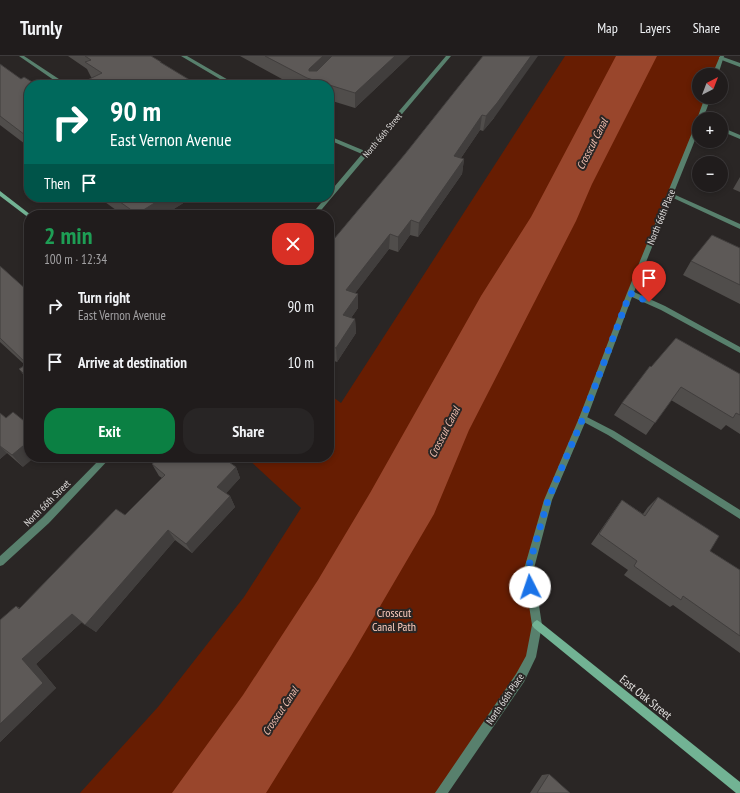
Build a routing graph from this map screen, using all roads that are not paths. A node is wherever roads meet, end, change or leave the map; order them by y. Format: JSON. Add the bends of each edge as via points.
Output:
{"nodes":[{"id":1,"x":21,"y":56,"type":"edge"},
{"id":2,"x":183,"y":56,"type":"edge"},
{"id":3,"x":449,"y":56,"type":"edge"},
{"id":4,"x":722,"y":57,"type":"edge"},
{"id":5,"x":740,"y":66,"type":"edge"},
{"id":6,"x":718,"y":68,"type":"edge"},
{"id":7,"x":57,"y":80,"type":"edge"},
{"id":8,"x":225,"y":80,"type":"edge"},
{"id":9,"x":728,"y":132,"type":"edge"},
{"id":10,"x":740,"y":137,"type":"edge"},
{"id":11,"x":334,"y":140,"type":"edge"},
{"id":12,"x":692,"y":140,"type":"edge"},
{"id":13,"x":366,"y":154,"type":"junction"},
{"id":14,"x":334,"y":192,"type":"edge"},
{"id":15,"x":0,"y":193,"type":"edge"},
{"id":16,"x":670,"y":195,"type":"junction"},
{"id":17,"x":325,"y":202,"type":"edge"},
{"id":18,"x":318,"y":210,"type":"edge"},
{"id":19,"x":24,"y":212,"type":"edge"},
{"id":20,"x":740,"y":227,"type":"edge"},
{"id":21,"x":630,"y":293,"type":"junction"},
{"id":22,"x":740,"y":350,"type":"edge"},
{"id":23,"x":583,"y":418,"type":"junction"},
{"id":24,"x":102,"y":462,"type":"edge"},
{"id":25,"x":740,"y":515,"type":"edge"},
{"id":26,"x":0,"y":562,"type":"edge"},
{"id":27,"x":536,"y":625,"type":"junction"},
{"id":28,"x":740,"y":789,"type":"edge"},
{"id":29,"x":441,"y":793,"type":"edge"}],
"edges":[{"from":1,"to":7,"type":"street"},
{"from":2,"to":8,"type":"street"},
{"from":3,"to":13,"type":"street","name":"North 66th Street"},
{"from":4,"to":5,"type":"street"},
{"from":4,"to":6,"type":"street"},
{"from":9,"to":10,"type":"street"},
{"from":11,"to":13,"type":"street"},
{"from":12,"to":16,"type":"street","name":"North 66th Place"},
{"from":13,"to":14,"type":"street","name":"North 66th Street"},
{"from":15,"to":19,"type":"street"},
{"from":16,"to":20,"type":"street"},
{"from":16,"to":21,"type":"street","name":"North 66th Place"},
{"from":17,"to":18,"type":"street","name":"North 66th Street"},
{"from":21,"to":22,"type":"street"},
{"from":21,"to":23,"type":"street","name":"North 66th Place"},
{"from":23,"to":25,"type":"street"},
{"from":23,"to":27,"type":"street","name":"North 66th Place","via":[[548,500],[526,576],[533,599]]},
{"from":24,"to":26,"type":"street","name":"North 66th Street","via":[[46,520]]},
{"from":27,"to":28,"type":"street","name":"East Oak Street"},
{"from":27,"to":29,"type":"street","name":"North 66th Place","via":[[531,657],[520,678]]}]}
